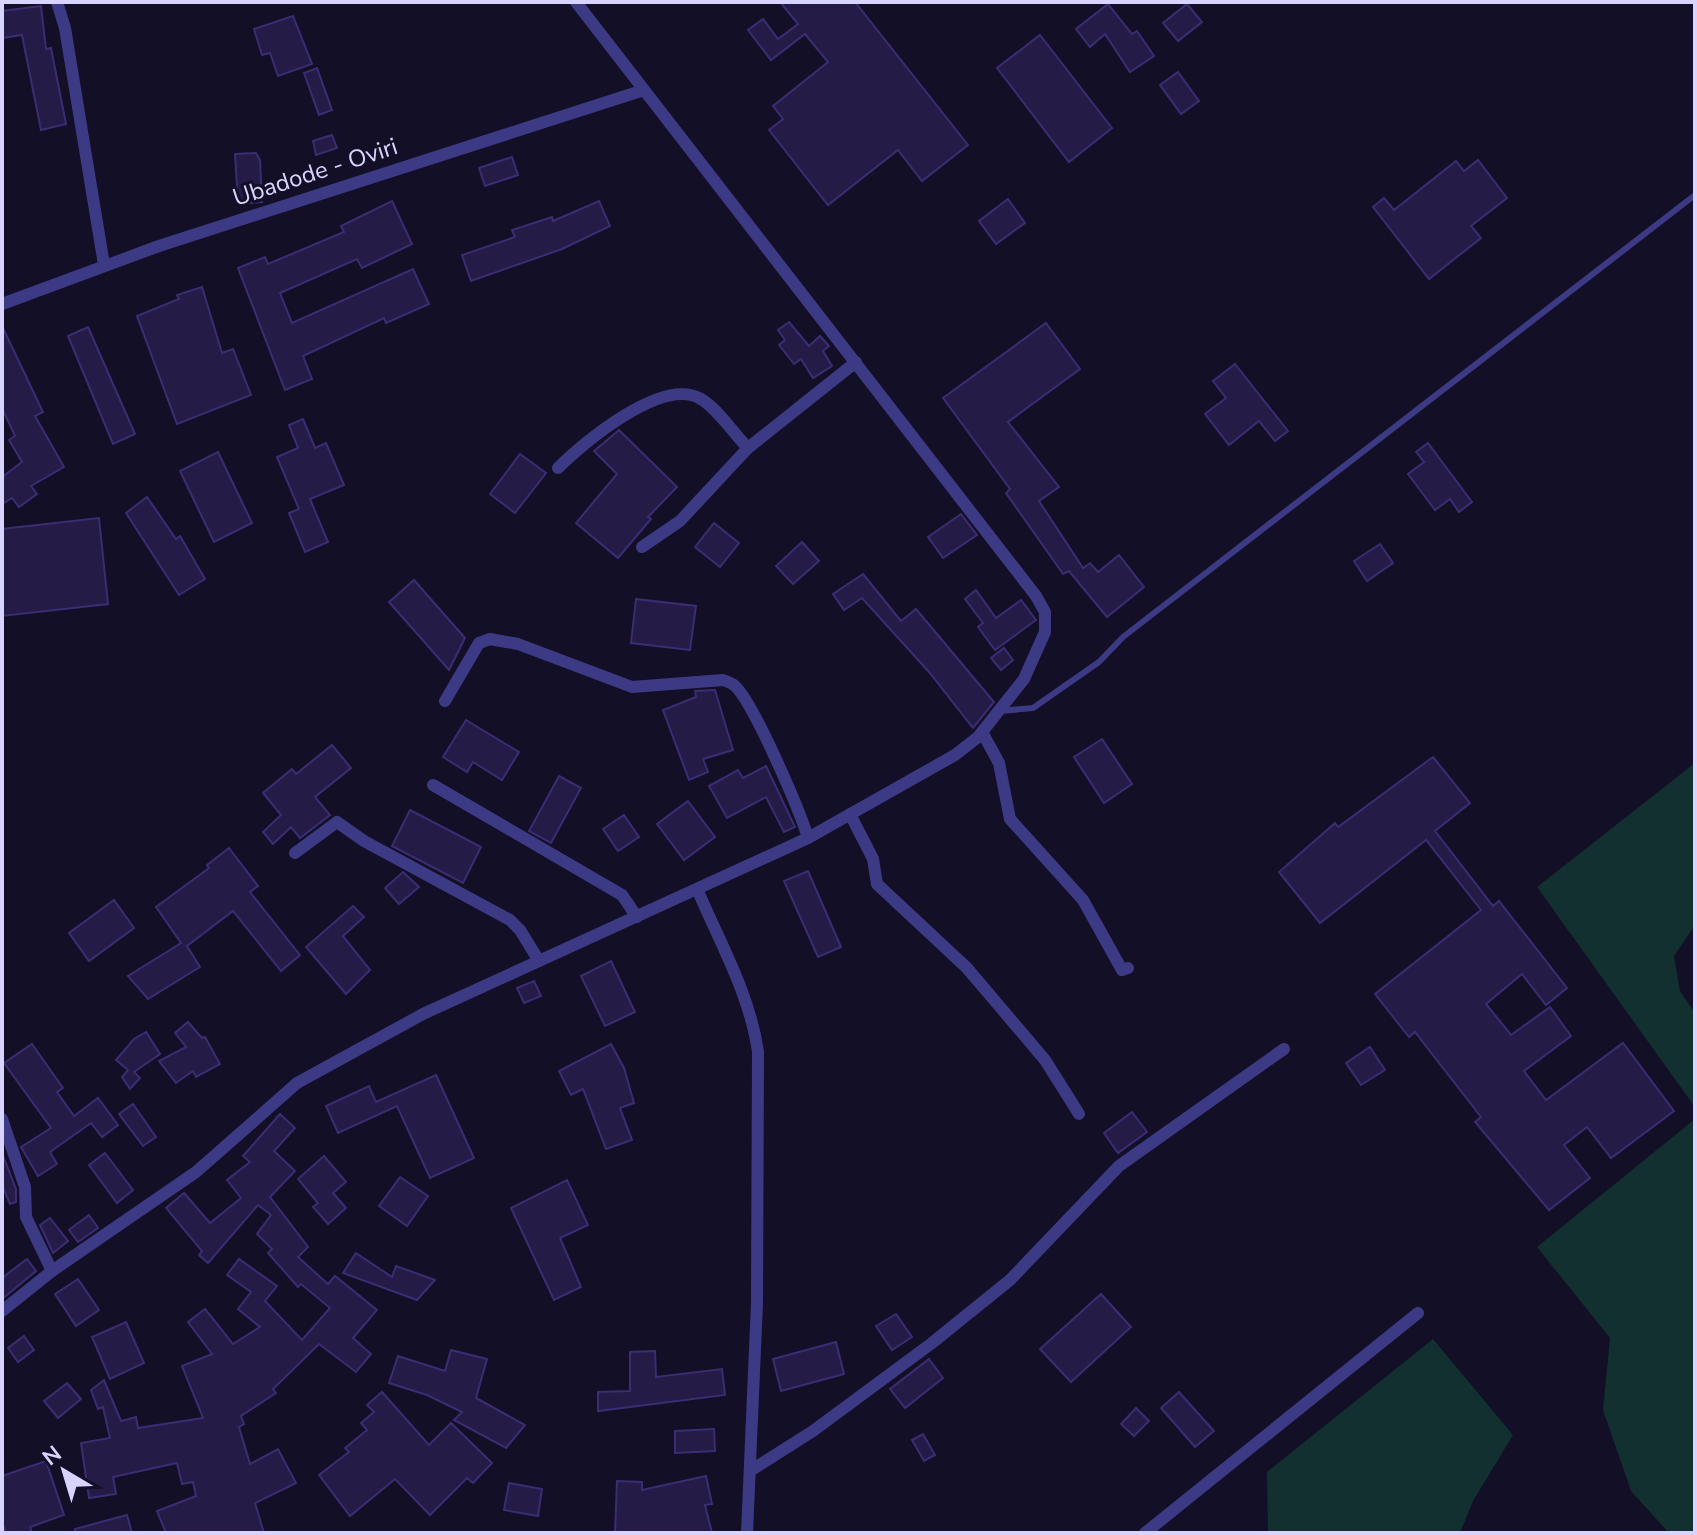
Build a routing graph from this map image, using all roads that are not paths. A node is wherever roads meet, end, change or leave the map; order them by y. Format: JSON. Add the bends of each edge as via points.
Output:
{"nodes":[{"id":1,"x":57,"y":2,"type":"edge"},
{"id":2,"x":576,"y":2,"type":"edge"},
{"id":3,"x":644,"y":90,"type":"junction"},
{"id":4,"x":1695,"y":195,"type":"edge"},
{"id":5,"x":104,"y":265,"type":"junction"},
{"id":6,"x":2,"y":304,"type":"edge"},
{"id":7,"x":856,"y":362,"type":"junction"},
{"id":8,"x":748,"y":448,"type":"junction"},
{"id":9,"x":558,"y":468,"type":"dead end"},
{"id":10,"x":642,"y":547,"type":"dead end"},
{"id":11,"x":445,"y":701,"type":"dead end"},
{"id":12,"x":1000,"y":711,"type":"junction"},
{"id":13,"x":982,"y":732,"type":"junction"},
{"id":14,"x":433,"y":785,"type":"dead end"},
{"id":15,"x":850,"y":814,"type":"junction"},
{"id":16,"x":808,"y":838,"type":"junction"},
{"id":17,"x":295,"y":853,"type":"dead end"},
{"id":18,"x":698,"y":891,"type":"junction"},
{"id":19,"x":637,"y":917,"type":"junction"},
{"id":20,"x":539,"y":961,"type":"junction"},
{"id":21,"x":1128,"y":968,"type":"dead end"},
{"id":22,"x":1284,"y":1049,"type":"dead end"},
{"id":23,"x":1079,"y":1114,"type":"dead end"},
{"id":24,"x":2,"y":1119,"type":"edge"},
{"id":25,"x":52,"y":1271,"type":"junction"},
{"id":26,"x":2,"y":1311,"type":"edge"},
{"id":27,"x":1418,"y":1313,"type":"dead end"},
{"id":28,"x":750,"y":1471,"type":"junction"},
{"id":29,"x":747,"y":1533,"type":"edge"},
{"id":30,"x":1145,"y":1533,"type":"edge"}],
"edges":[{"from":1,"to":5,"type":"street"},
{"from":2,"to":3,"type":"street"},
{"from":3,"to":5,"type":"street","name":"Ubadode - Oviri"},
{"from":3,"to":7,"type":"street"},
{"from":4,"to":12,"type":"lane","via":[[1099,662],[1033,708]]},
{"from":5,"to":6,"type":"street","name":"Ubadode - Oviri"},
{"from":7,"to":8,"type":"street"},
{"from":7,"to":12,"type":"street","via":[[1045,612],[1045,632],[1024,679]]},
{"from":8,"to":9,"type":"street","via":[[701,399],[675,393],[629,413]]},
{"from":8,"to":10,"type":"street","via":[[680,521]]},
{"from":11,"to":16,"type":"street","via":[[479,643],[490,639],[518,644],[632,687],[723,680],[734,684],[801,814]]},
{"from":12,"to":13,"type":"street"},
{"from":13,"to":15,"type":"street","via":[[917,779]]},
{"from":13,"to":21,"type":"street","via":[[999,763],[1010,819],[1083,900],[1122,970]]},
{"from":14,"to":19,"type":"street","via":[[622,895]]},
{"from":15,"to":16,"type":"street"},
{"from":15,"to":23,"type":"street","via":[[873,859],[877,884],[967,968],[1045,1060]]},
{"from":16,"to":18,"type":"street"},
{"from":17,"to":20,"type":"street","via":[[337,822],[510,920]]},
{"from":18,"to":19,"type":"street"},
{"from":18,"to":28,"type":"street","via":[[743,990],[758,1052]]},
{"from":19,"to":20,"type":"street"},
{"from":20,"to":25,"type":"street","via":[[423,1014],[297,1083],[196,1172]]},
{"from":22,"to":28,"type":"street","via":[[1119,1166],[1010,1280],[932,1343]]},
{"from":24,"to":25,"type":"street","via":[[25,1187],[26,1217]]},
{"from":25,"to":26,"type":"street"},
{"from":27,"to":30,"type":"street"},
{"from":28,"to":29,"type":"street"}]}
